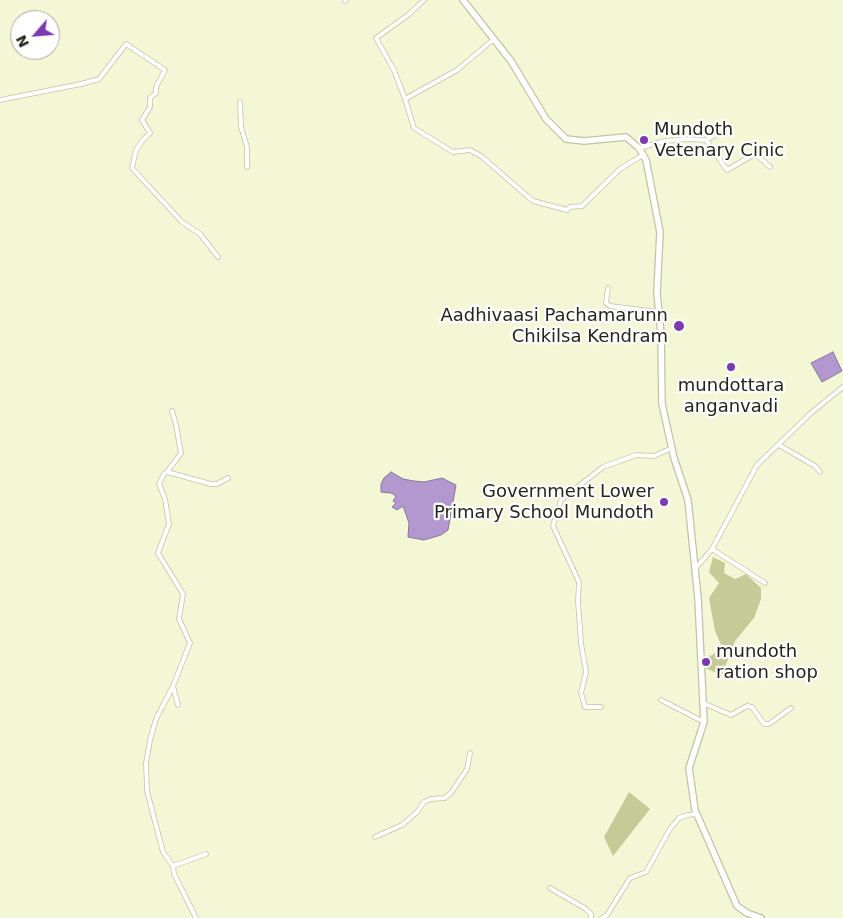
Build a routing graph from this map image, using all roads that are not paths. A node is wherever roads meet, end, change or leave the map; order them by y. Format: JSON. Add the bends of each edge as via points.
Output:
{"nodes":[{"id":1,"x":424,"y":0,"type":"edge"},
{"id":2,"x":463,"y":0,"type":"edge"},
{"id":3,"x":494,"y":39,"type":"junction"},
{"id":4,"x":405,"y":98,"type":"junction"},
{"id":5,"x":0,"y":100,"type":"edge"},
{"id":6,"x":240,"y":102,"type":"dead end"},
{"id":7,"x":712,"y":129,"type":"dead end"},
{"id":8,"x":706,"y":140,"type":"junction"},
{"id":9,"x":639,"y":148,"type":"junction"},
{"id":10,"x":643,"y":155,"type":"junction"},
{"id":11,"x":247,"y":167,"type":"dead end"},
{"id":12,"x":770,"y":167,"type":"dead end"},
{"id":13,"x":218,"y":257,"type":"dead end"},
{"id":14,"x":608,"y":288,"type":"dead end"},
{"id":15,"x":659,"y":312,"type":"junction"},
{"id":16,"x":843,"y":387,"type":"edge"},
{"id":17,"x":172,"y":411,"type":"dead end"},
{"id":18,"x":779,"y":445,"type":"junction"},
{"id":19,"x":672,"y":448,"type":"junction"},
{"id":20,"x":167,"y":472,"type":"junction"},
{"id":21,"x":820,"y":472,"type":"dead end"},
{"id":22,"x":228,"y":478,"type":"dead end"},
{"id":23,"x":712,"y":549,"type":"junction"},
{"id":24,"x":695,"y":570,"type":"junction"},
{"id":25,"x":765,"y":583,"type":"dead end"},
{"id":26,"x":173,"y":686,"type":"junction"},
{"id":27,"x":661,"y":700,"type":"dead end"},
{"id":28,"x":703,"y":703,"type":"junction"},
{"id":29,"x":178,"y":705,"type":"dead end"},
{"id":30,"x":601,"y":707,"type":"dead end"},
{"id":31,"x":791,"y":708,"type":"dead end"},
{"id":32,"x":704,"y":722,"type":"junction"},
{"id":33,"x":470,"y":753,"type":"dead end"},
{"id":34,"x":696,"y":814,"type":"junction"},
{"id":35,"x":375,"y":837,"type":"dead end"},
{"id":36,"x":206,"y":854,"type":"dead end"},
{"id":37,"x":173,"y":866,"type":"junction"},
{"id":38,"x":550,"y":888,"type":"dead end"},
{"id":39,"x":196,"y":918,"type":"edge"},
{"id":40,"x":591,"y":918,"type":"edge"},
{"id":41,"x":602,"y":918,"type":"edge"},
{"id":42,"x":761,"y":918,"type":"edge"}],
"edges":[{"from":1,"to":4,"type":"street","via":[[376,38]]},
{"from":2,"to":3,"type":"main road"},
{"from":3,"to":4,"type":"street","via":[[457,70]]},
{"from":3,"to":9,"type":"main road","via":[[546,119],[566,139],[584,141],[626,137]]},
{"from":4,"to":10,"type":"street","via":[[414,128],[453,152],[470,150],[482,156],[533,201],[567,210],[582,206],[620,170]]},
{"from":5,"to":13,"type":"street","via":[[100,79],[126,44],[166,70],[142,120],[150,133],[136,150],[132,168],[182,222],[200,234]]},
{"from":6,"to":11,"type":"street"},
{"from":7,"to":8,"type":"street","via":[[715,136]]},
{"from":8,"to":9,"type":"street","via":[[665,141]]},
{"from":8,"to":12,"type":"street","via":[[727,170],[753,155],[759,156]]},
{"from":9,"to":10,"type":"main road"},
{"from":10,"to":15,"type":"main road","via":[[660,232]]},
{"from":14,"to":15,"type":"street","via":[[606,303],[610,306]]},
{"from":15,"to":19,"type":"main road","via":[[662,404]]},
{"from":16,"to":18,"type":"street"},
{"from":17,"to":20,"type":"street","via":[[181,453]]},
{"from":18,"to":21,"type":"street"},
{"from":18,"to":23,"type":"street","via":[[757,465]]},
{"from":19,"to":24,"type":"main road","via":[[688,500]]},
{"from":19,"to":30,"type":"street","via":[[654,456],[636,455],[603,467],[561,500],[553,526],[579,582],[580,634],[586,672],[581,693],[585,707]]},
{"from":20,"to":22,"type":"street","via":[[211,484]]},
{"from":20,"to":26,"type":"street","via":[[159,484],[169,524],[158,553],[183,594],[179,619],[190,642]]},
{"from":23,"to":24,"type":"street"},
{"from":23,"to":25,"type":"street"},
{"from":24,"to":28,"type":"main road"},
{"from":26,"to":29,"type":"street"},
{"from":26,"to":37,"type":"street","via":[[156,719],[146,763],[147,791],[163,852]]},
{"from":27,"to":32,"type":"street"},
{"from":28,"to":31,"type":"street","via":[[731,715],[747,706],[752,707],[764,724]]},
{"from":28,"to":32,"type":"main road"},
{"from":32,"to":34,"type":"main road","via":[[689,768]]},
{"from":33,"to":35,"type":"street","via":[[467,769],[445,798],[424,802],[402,824]]},
{"from":34,"to":41,"type":"street","via":[[679,818],[646,872],[630,878]]},
{"from":34,"to":42,"type":"main road","via":[[737,906]]},
{"from":36,"to":37,"type":"street"},
{"from":37,"to":39,"type":"street"},
{"from":38,"to":40,"type":"street","via":[[586,909]]}]}
